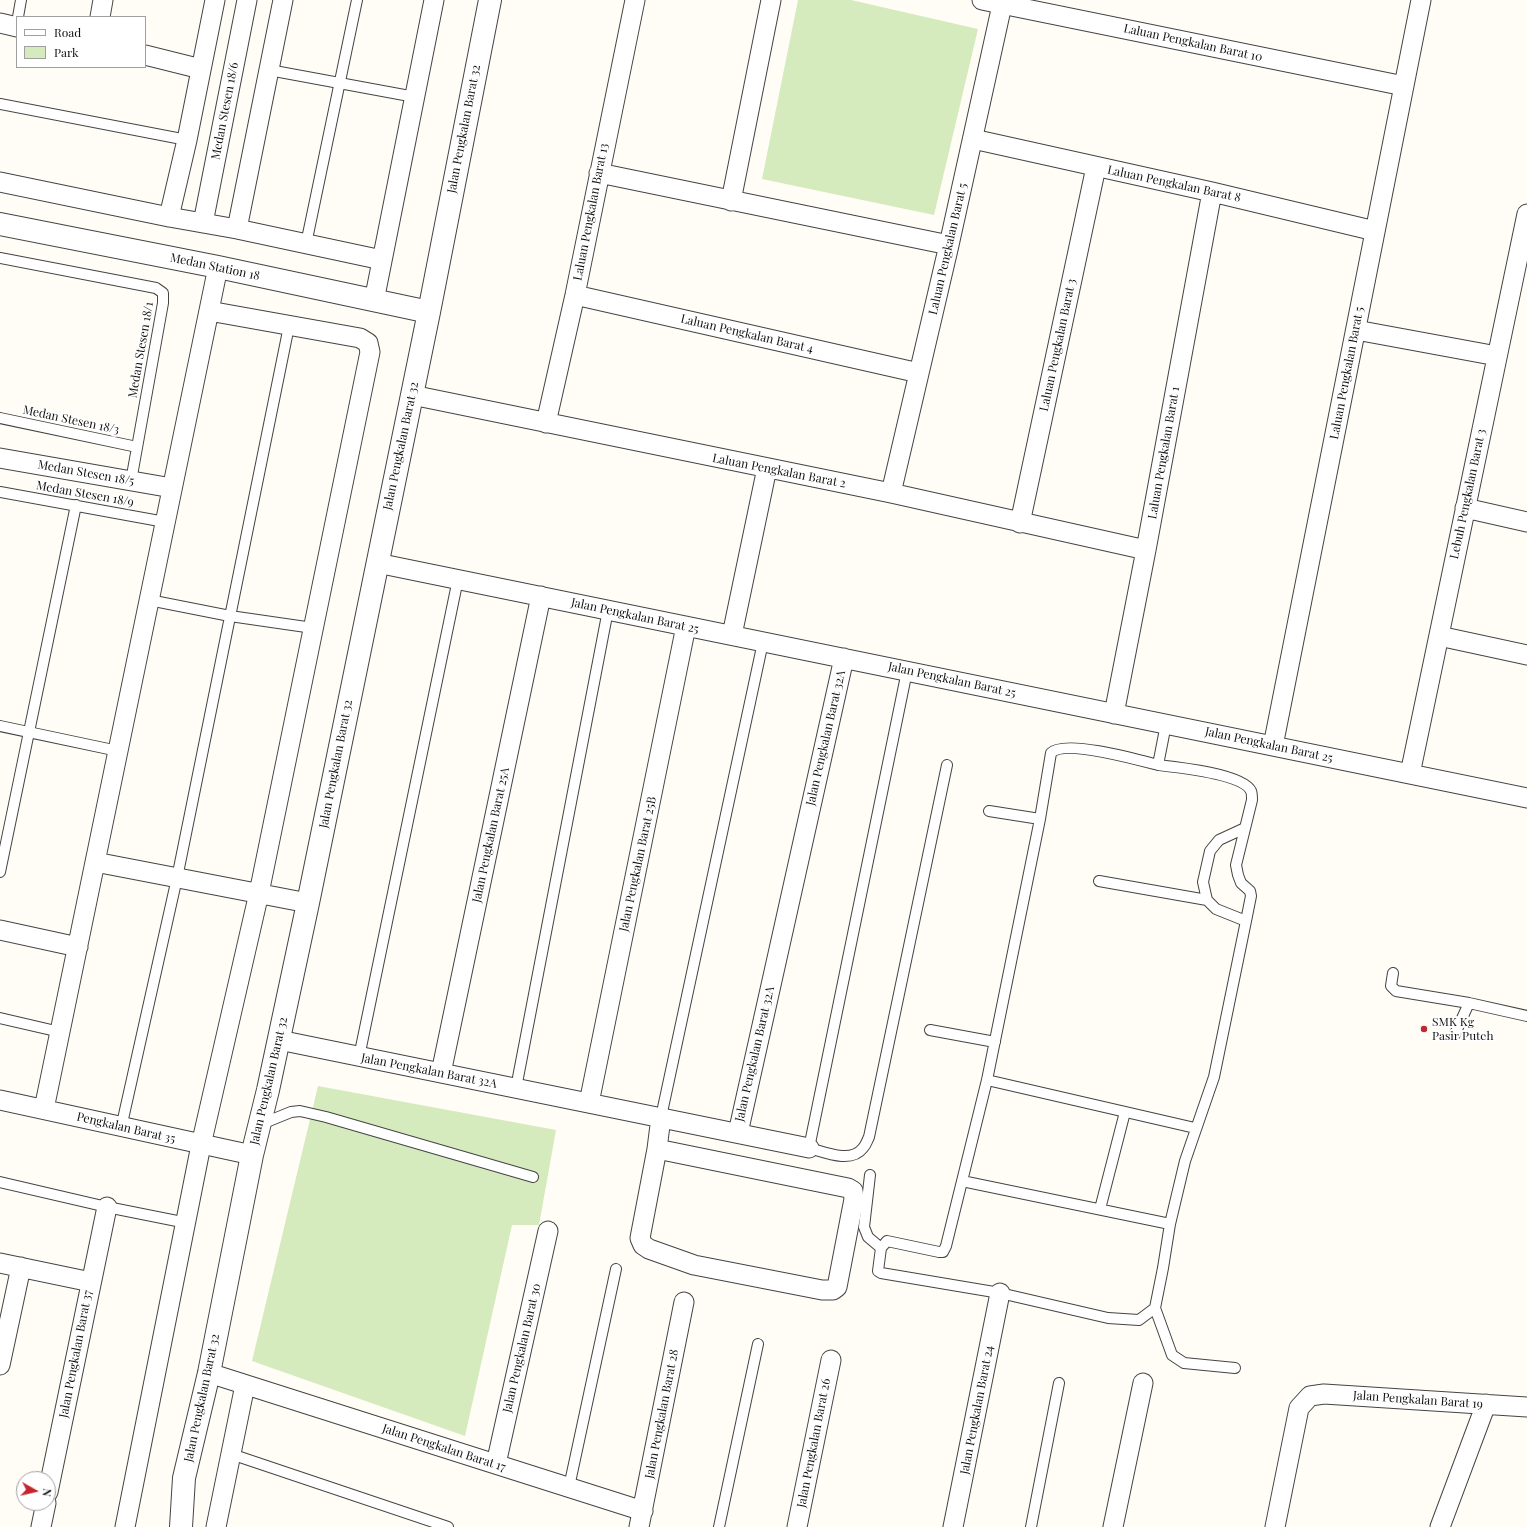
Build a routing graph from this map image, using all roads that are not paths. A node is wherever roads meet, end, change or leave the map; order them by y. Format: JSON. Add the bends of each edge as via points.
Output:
{"nodes":[{"id":1,"x":21,"y":0,"type":"edge"},
{"id":2,"x":103,"y":0,"type":"edge"},
{"id":3,"x":215,"y":0,"type":"edge"},
{"id":4,"x":247,"y":0,"type":"edge"},
{"id":5,"x":283,"y":0,"type":"edge"},
{"id":6,"x":357,"y":0,"type":"edge"},
{"id":7,"x":434,"y":0,"type":"edge"},
{"id":8,"x":490,"y":0,"type":"edge"},
{"id":9,"x":635,"y":0,"type":"edge"},
{"id":10,"x":771,"y":0,"type":"edge"},
{"id":11,"x":982,"y":0,"type":"edge"},
{"id":12,"x":1421,"y":0,"type":"edge"},
{"id":13,"x":1002,"y":5,"type":"junction"},
{"id":14,"x":100,"y":16,"type":"edge"},
{"id":15,"x":13,"y":23,"type":"edge"},
{"id":16,"x":146,"y":55,"type":"edge"},
{"id":17,"x":202,"y":69,"type":"junction"},
{"id":18,"x":269,"y":70,"type":"junction"},
{"id":19,"x":339,"y":82,"type":"junction"},
{"id":20,"x":1404,"y":86,"type":"junction"},
{"id":21,"x":415,"y":97,"type":"junction"},
{"id":22,"x":0,"y":104,"type":"edge"},
{"id":23,"x":973,"y":138,"type":"junction"},
{"id":24,"x":187,"y":140,"type":"junction"},
{"id":25,"x":1096,"y":167,"type":"junction"},
{"id":26,"x":599,"y":173,"type":"junction"},
{"id":27,"x":0,"y":182,"type":"edge"},
{"id":28,"x":1212,"y":192,"type":"junction"},
{"id":29,"x":731,"y":201,"type":"junction"},
{"id":30,"x":1527,"y":214,"type":"edge"},
{"id":31,"x":169,"y":218,"type":"junction"},
{"id":32,"x":203,"y":223,"type":"junction"},
{"id":33,"x":0,"y":224,"type":"edge"},
{"id":34,"x":237,"y":229,"type":"junction"},
{"id":35,"x":1375,"y":231,"type":"junction"},
{"id":36,"x":306,"y":244,"type":"junction"},
{"id":37,"x":949,"y":245,"type":"junction"},
{"id":38,"x":0,"y":258,"type":"edge"},
{"id":39,"x":382,"y":260,"type":"junction"},
{"id":40,"x":218,"y":267,"type":"junction"},
{"id":41,"x":575,"y":295,"type":"junction"},
{"id":42,"x":374,"y":301,"type":"junction"},
{"id":43,"x":209,"y":311,"type":"junction"},
{"id":44,"x":429,"y":312,"type":"junction"},
{"id":45,"x":289,"y":326,"type":"junction"},
{"id":46,"x":1356,"y":330,"type":"junction"},
{"id":47,"x":1497,"y":356,"type":"junction"},
{"id":48,"x":919,"y":373,"type":"junction"},
{"id":49,"x":412,"y":395,"type":"junction"},
{"id":50,"x":0,"y":418,"type":"edge"},
{"id":51,"x":546,"y":423,"type":"junction"},
{"id":52,"x":137,"y":447,"type":"junction"},
{"id":53,"x":0,"y":458,"type":"edge"},
{"id":54,"x":767,"y":468,"type":"junction"},
{"id":55,"x":131,"y":481,"type":"junction"},
{"id":56,"x":172,"y":488,"type":"junction"},
{"id":57,"x":0,"y":492,"type":"edge"},
{"id":58,"x":891,"y":493,"type":"junction"},
{"id":59,"x":76,"y":505,"type":"junction"},
{"id":60,"x":1465,"y":508,"type":"junction"},
{"id":61,"x":165,"y":522,"type":"junction"},
{"id":62,"x":1527,"y":522,"type":"edge"},
{"id":63,"x":1020,"y":523,"type":"junction"},
{"id":64,"x":1146,"y":550,"type":"junction"},
{"id":65,"x":377,"y":563,"type":"junction"},
{"id":66,"x":458,"y":579,"type":"junction"},
{"id":67,"x":541,"y":596,"type":"junction"},
{"id":68,"x":149,"y":600,"type":"junction"},
{"id":69,"x":608,"y":610,"type":"junction"},
{"id":70,"x":230,"y":616,"type":"junction"},
{"id":71,"x":686,"y":626,"type":"junction"},
{"id":72,"x":313,"y":628,"type":"junction"},
{"id":73,"x":732,"y":635,"type":"junction"},
{"id":74,"x":1439,"y":636,"type":"junction"},
{"id":75,"x":763,"y":642,"type":"junction"},
{"id":76,"x":1527,"y":655,"type":"edge"},
{"id":77,"x":844,"y":658,"type":"junction"},
{"id":78,"x":907,"y":671,"type":"junction"},
{"id":79,"x":1114,"y":714,"type":"junction"},
{"id":80,"x":1166,"y":724,"type":"junction"},
{"id":81,"x":0,"y":726,"type":"edge"},
{"id":82,"x":29,"y":732,"type":"junction"},
{"id":83,"x":1273,"y":746,"type":"junction"},
{"id":84,"x":118,"y":751,"type":"junction"},
{"id":85,"x":946,"y":765,"type":"dead end"},
{"id":86,"x":1158,"y":765,"type":"junction"},
{"id":87,"x":1410,"y":774,"type":"junction"},
{"id":88,"x":1527,"y":798,"type":"edge"},
{"id":89,"x":989,"y":811,"type":"dead end"},
{"id":90,"x":1040,"y":819,"type":"junction"},
{"id":91,"x":1245,"y":828,"type":"junction"},
{"id":92,"x":95,"y":862,"type":"junction"},
{"id":93,"x":0,"y":872,"type":"edge"},
{"id":94,"x":176,"y":878,"type":"junction"},
{"id":95,"x":1099,"y":882,"type":"dead end"},
{"id":96,"x":259,"y":893,"type":"junction"},
{"id":97,"x":1206,"y":900,"type":"junction"},
{"id":98,"x":308,"y":903,"type":"junction"},
{"id":99,"x":1246,"y":921,"type":"junction"},
{"id":100,"x":0,"y":930,"type":"edge"},
{"id":101,"x":78,"y":947,"type":"junction"},
{"id":102,"x":1393,"y":973,"type":"dead end"},
{"id":103,"x":1469,"y":1003,"type":"junction"},
{"id":104,"x":1527,"y":1016,"type":"edge"},
{"id":105,"x":0,"y":1018,"type":"edge"},
{"id":106,"x":930,"y":1030,"type":"dead end"},
{"id":107,"x":60,"y":1032,"type":"junction"},
{"id":108,"x":1454,"y":1036,"type":"dead end"},
{"id":109,"x":279,"y":1040,"type":"junction"},
{"id":110,"x":995,"y":1042,"type":"junction"},
{"id":111,"x":359,"y":1057,"type":"junction"},
{"id":112,"x":441,"y":1073,"type":"junction"},
{"id":113,"x":987,"y":1080,"type":"junction"},
{"id":114,"x":516,"y":1088,"type":"junction"},
{"id":115,"x":0,"y":1100,"type":"edge"},
{"id":116,"x":589,"y":1103,"type":"junction"},
{"id":117,"x":44,"y":1109,"type":"junction"},
{"id":118,"x":1125,"y":1112,"type":"junction"},
{"id":119,"x":661,"y":1117,"type":"junction"},
{"id":120,"x":260,"y":1125,"type":"junction"},
{"id":121,"x":121,"y":1128,"type":"junction"},
{"id":122,"x":1195,"y":1128,"type":"junction"},
{"id":123,"x":738,"y":1133,"type":"junction"},
{"id":124,"x":202,"y":1145,"type":"junction"},
{"id":125,"x":809,"y":1148,"type":"junction"},
{"id":126,"x":657,"y":1149,"type":"junction"},
{"id":127,"x":252,"y":1155,"type":"junction"},
{"id":128,"x":870,"y":1174,"type":"dead end"},
{"id":129,"x":533,"y":1177,"type":"dead end"},
{"id":130,"x":962,"y":1180,"type":"junction"},
{"id":131,"x":0,"y":1182,"type":"edge"},
{"id":132,"x":107,"y":1207,"type":"junction"},
{"id":133,"x":1100,"y":1210,"type":"junction"},
{"id":134,"x":187,"y":1223,"type":"junction"},
{"id":135,"x":1170,"y":1224,"type":"junction"},
{"id":136,"x":548,"y":1231,"type":"dead end"},
{"id":137,"x":882,"y":1248,"type":"junction"},
{"id":138,"x":0,"y":1263,"type":"edge"},
{"id":139,"x":21,"y":1268,"type":"junction"},
{"id":140,"x":616,"y":1269,"type":"dead end"},
{"id":141,"x":91,"y":1282,"type":"junction"},
{"id":142,"x":1000,"y":1293,"type":"junction"},
{"id":143,"x":684,"y":1302,"type":"dead end"},
{"id":144,"x":1155,"y":1308,"type":"junction"},
{"id":145,"x":758,"y":1344,"type":"dead end"},
{"id":146,"x":831,"y":1360,"type":"dead end"},
{"id":147,"x":0,"y":1365,"type":"edge"},
{"id":148,"x":1235,"y":1368,"type":"dead end"},
{"id":149,"x":209,"y":1373,"type":"junction"},
{"id":150,"x":1059,"y":1383,"type":"dead end"},
{"id":151,"x":1142,"y":1384,"type":"dead end"},
{"id":152,"x":245,"y":1385,"type":"junction"},
{"id":153,"x":1486,"y":1404,"type":"junction"},
{"id":154,"x":1527,"y":1407,"type":"edge"},
{"id":155,"x":232,"y":1454,"type":"junction"},
{"id":156,"x":496,"y":1464,"type":"junction"},
{"id":157,"x":52,"y":1471,"type":"edge"},
{"id":158,"x":184,"y":1478,"type":"junction"},
{"id":159,"x":568,"y":1487,"type":"junction"},
{"id":160,"x":44,"y":1511,"type":"edge"},
{"id":161,"x":641,"y":1519,"type":"edge"},
{"id":162,"x":425,"y":1523,"type":"edge"},
{"id":163,"x":41,"y":1527,"type":"edge"},
{"id":164,"x":125,"y":1527,"type":"edge"},
{"id":165,"x":167,"y":1527,"type":"edge"},
{"id":166,"x":181,"y":1527,"type":"edge"},
{"id":167,"x":216,"y":1527,"type":"edge"},
{"id":168,"x":448,"y":1527,"type":"edge"},
{"id":169,"x":719,"y":1527,"type":"edge"},
{"id":170,"x":797,"y":1527,"type":"edge"},
{"id":171,"x":953,"y":1527,"type":"edge"},
{"id":172,"x":1031,"y":1527,"type":"edge"},
{"id":173,"x":1113,"y":1527,"type":"edge"},
{"id":174,"x":1275,"y":1527,"type":"edge"},
{"id":175,"x":1440,"y":1527,"type":"edge"}],
"edges":[{"from":1,"to":15,"type":"lane"},
{"from":2,"to":14,"type":"street"},
{"from":3,"to":17,"type":"street"},
{"from":4,"to":32,"type":"street","name":"Medan Stesen 18/6"},
{"from":5,"to":18,"type":"street"},
{"from":6,"to":19,"type":"lane"},
{"from":7,"to":21,"type":"street"},
{"from":8,"to":44,"type":"street","name":"Jalan Pengkalan Barat 32"},
{"from":9,"to":26,"type":"street","name":"Laluan Pengkalan Barat 13"},
{"from":10,"to":29,"type":"street"},
{"from":11,"to":13,"type":"street","name":"Laluan Pengkalan Barat 10"},
{"from":12,"to":20,"type":"street","name":"Laluan Pengkalan Barat 5"},
{"from":13,"to":20,"type":"street","name":"Laluan Pengkalan Barat 10"},
{"from":13,"to":23,"type":"street","name":"Laluan Pengkalan Barat 5"},
{"from":16,"to":17,"type":"street"},
{"from":17,"to":24,"type":"street"},
{"from":18,"to":19,"type":"lane"},
{"from":18,"to":34,"type":"street"},
{"from":19,"to":21,"type":"lane"},
{"from":19,"to":36,"type":"lane"},
{"from":20,"to":35,"type":"street","name":"Laluan Pengkalan Barat 5"},
{"from":21,"to":39,"type":"street"},
{"from":22,"to":24,"type":"lane"},
{"from":23,"to":25,"type":"street","name":"Laluan Pengkalan Barat 8"},
{"from":23,"to":37,"type":"street","name":"Laluan Pengkalan Barat 5"},
{"from":24,"to":31,"type":"street"},
{"from":25,"to":28,"type":"street","name":"Laluan Pengkalan Barat 8"},
{"from":25,"to":63,"type":"street","name":"Laluan Pengkalan Barat 3"},
{"from":26,"to":29,"type":"street"},
{"from":26,"to":41,"type":"street","name":"Laluan Pengkalan Barat 13"},
{"from":27,"to":31,"type":"street"},
{"from":28,"to":35,"type":"street","name":"Laluan Pengkalan Barat 8"},
{"from":28,"to":64,"type":"street","name":"Laluan Pengkalan Barat 1"},
{"from":29,"to":37,"type":"street"},
{"from":30,"to":47,"type":"street","name":"Lebuh Pengkalan Barat 3"},
{"from":31,"to":32,"type":"street"},
{"from":32,"to":34,"type":"street"},
{"from":33,"to":40,"type":"street","name":"Medan Station 18"},
{"from":34,"to":36,"type":"street"},
{"from":35,"to":46,"type":"street","name":"Laluan Pengkalan Barat 5"},
{"from":36,"to":39,"type":"street"},
{"from":37,"to":48,"type":"street","name":"Laluan Pengkalan Barat 5"},
{"from":38,"to":52,"type":"lane","name":"Medan Stesen 18/1","via":[[156,288],[163,293]]},
{"from":39,"to":42,"type":"street"},
{"from":40,"to":42,"type":"street","name":"Medan Station 18"},
{"from":40,"to":43,"type":"street"},
{"from":41,"to":48,"type":"street","name":"Laluan Pengkalan Barat 4"},
{"from":41,"to":51,"type":"street","name":"Laluan Pengkalan Barat 13"},
{"from":42,"to":44,"type":"street","name":"Medan Station 18"},
{"from":43,"to":45,"type":"street"},
{"from":43,"to":56,"type":"street"},
{"from":44,"to":49,"type":"street","name":"Jalan Pengkalan Barat 32"},
{"from":45,"to":70,"type":"lane"},
{"from":45,"to":72,"type":"street","via":[[360,338],[368,343],[370,352]]},
{"from":46,"to":47,"type":"street"},
{"from":46,"to":83,"type":"street","name":"Laluan Pengkalan Barat 5"},
{"from":47,"to":60,"type":"street","name":"Lebuh Pengkalan Barat 3"},
{"from":48,"to":58,"type":"street","name":"Laluan Pengkalan Barat 5"},
{"from":49,"to":51,"type":"street","name":"Laluan Pengkalan Barat 2"},
{"from":49,"to":65,"type":"street","name":"Jalan Pengkalan Barat 32"},
{"from":50,"to":52,"type":"lane","name":"Medan Stesen 18/3"},
{"from":51,"to":54,"type":"street","name":"Laluan Pengkalan Barat 2"},
{"from":52,"to":55,"type":"lane","name":"Medan Stesen 18/1"},
{"from":53,"to":55,"type":"street","name":"Medan Stesen 18/5"},
{"from":54,"to":58,"type":"street","name":"Laluan Pengkalan Barat 2"},
{"from":54,"to":73,"type":"street"},
{"from":55,"to":56,"type":"street","name":"Medan Stesen 18/5"},
{"from":56,"to":61,"type":"street"},
{"from":57,"to":59,"type":"lane","name":"Medan Stesen 18/9"},
{"from":58,"to":63,"type":"street","name":"Laluan Pengkalan Barat 2"},
{"from":59,"to":61,"type":"lane","name":"Medan Stesen 18/9"},
{"from":59,"to":82,"type":"lane"},
{"from":60,"to":62,"type":"street"},
{"from":60,"to":74,"type":"street","name":"Lebuh Pengkalan Barat 3"},
{"from":61,"to":68,"type":"street"},
{"from":63,"to":64,"type":"street","name":"Laluan Pengkalan Barat 2"},
{"from":64,"to":79,"type":"street","name":"Laluan Pengkalan Barat 1"},
{"from":65,"to":66,"type":"street","name":"Jalan Pengkalan Barat 25"},
{"from":65,"to":98,"type":"street","name":"Jalan Pengkalan Barat 32"},
{"from":66,"to":67,"type":"street","name":"Jalan Pengkalan Barat 25"},
{"from":66,"to":111,"type":"lane"},
{"from":67,"to":69,"type":"street","name":"Jalan Pengkalan Barat 25"},
{"from":67,"to":112,"type":"street","name":"Jalan Pengkalan Barat 25A"},
{"from":68,"to":70,"type":"lane"},
{"from":68,"to":84,"type":"street"},
{"from":69,"to":71,"type":"street","name":"Jalan Pengkalan Barat 25"},
{"from":69,"to":114,"type":"lane"},
{"from":70,"to":72,"type":"lane"},
{"from":70,"to":94,"type":"lane"},
{"from":71,"to":73,"type":"street","name":"Jalan Pengkalan Barat 25"},
{"from":71,"to":116,"type":"street","name":"Jalan Pengkalan Barat 25B"},
{"from":72,"to":96,"type":"street"},
{"from":73,"to":75,"type":"street","name":"Jalan Pengkalan Barat 25"},
{"from":74,"to":76,"type":"street"},
{"from":74,"to":87,"type":"street","name":"Lebuh Pengkalan Barat 3"},
{"from":75,"to":77,"type":"street","name":"Jalan Pengkalan Barat 25"},
{"from":75,"to":119,"type":"lane"},
{"from":77,"to":78,"type":"street","name":"Jalan Pengkalan Barat 25"},
{"from":77,"to":123,"type":"street","name":"Jalan Pengkalan Barat 32A"},
{"from":78,"to":79,"type":"street","name":"Jalan Pengkalan Barat 25"},
{"from":78,"to":125,"type":"lane"},
{"from":79,"to":80,"type":"street","name":"Jalan Pengkalan Barat 25"},
{"from":80,"to":83,"type":"street","name":"Jalan Pengkalan Barat 25"},
{"from":80,"to":86,"type":"lane"},
{"from":81,"to":82,"type":"lane"},
{"from":82,"to":84,"type":"lane"},
{"from":82,"to":93,"type":"lane"},
{"from":83,"to":87,"type":"street","name":"Jalan Pengkalan Barat 25"},
{"from":84,"to":92,"type":"street"},
{"from":85,"to":125,"type":"lane","via":[[869,1137],[863,1149],[845,1157]]},
{"from":86,"to":90,"type":"lane","via":[[1071,747],[1054,750],[1051,753]]},
{"from":86,"to":91,"type":"lane","via":[[1219,774],[1245,784],[1251,791],[1252,800]]},
{"from":87,"to":88,"type":"street","name":"Jalan Pengkalan Barat 25"},
{"from":89,"to":90,"type":"lane"},
{"from":90,"to":110,"type":"lane"},
{"from":91,"to":97,"type":"lane","via":[[1219,840],[1210,851],[1203,882]]},
{"from":91,"to":99,"type":"lane","via":[[1236,865],[1241,883],[1250,891],[1251,896]]},
{"from":92,"to":94,"type":"street"},
{"from":92,"to":101,"type":"street"},
{"from":94,"to":96,"type":"street"},
{"from":94,"to":121,"type":"lane"},
{"from":95,"to":97,"type":"lane"},
{"from":96,"to":98,"type":"street"},
{"from":96,"to":124,"type":"street"},
{"from":97,"to":99,"type":"lane","via":[[1216,909]]},
{"from":98,"to":109,"type":"street","name":"Jalan Pengkalan Barat 32"},
{"from":99,"to":122,"type":"lane","via":[[1214,1077]]},
{"from":100,"to":101,"type":"street"},
{"from":101,"to":107,"type":"street"},
{"from":102,"to":103,"type":"lane","via":[[1391,986],[1396,991]]},
{"from":103,"to":104,"type":"lane"},
{"from":103,"to":108,"type":"lane"},
{"from":105,"to":107,"type":"lane"},
{"from":106,"to":110,"type":"lane"},
{"from":107,"to":117,"type":"street"},
{"from":109,"to":111,"type":"street","name":"Jalan Pengkalan Barat 32A"},
{"from":109,"to":120,"type":"street","name":"Jalan Pengkalan Barat 32"},
{"from":110,"to":113,"type":"lane"},
{"from":111,"to":112,"type":"street","name":"Jalan Pengkalan Barat 32A"},
{"from":112,"to":114,"type":"street","name":"Jalan Pengkalan Barat 32A"},
{"from":113,"to":118,"type":"lane"},
{"from":113,"to":130,"type":"lane"},
{"from":114,"to":116,"type":"street","name":"Jalan Pengkalan Barat 32A"},
{"from":115,"to":117,"type":"street","name":"Pengkalan Barat 35"},
{"from":116,"to":119,"type":"street","name":"Jalan Pengkalan Barat 32A"},
{"from":117,"to":121,"type":"street","name":"Pengkalan Barat 35"},
{"from":118,"to":122,"type":"lane"},
{"from":118,"to":133,"type":"lane"},
{"from":119,"to":123,"type":"street","name":"Jalan Pengkalan Barat 32A"},
{"from":119,"to":126,"type":"street"},
{"from":120,"to":127,"type":"street","name":"Jalan Pengkalan Barat 32"},
{"from":120,"to":129,"type":"lane","via":[[291,1112],[300,1111]]},
{"from":121,"to":124,"type":"street","name":"Pengkalan Barat 35"},
{"from":122,"to":135,"type":"lane"},
{"from":123,"to":125,"type":"street"},
{"from":124,"to":127,"type":"street","name":"Pengkalan Barat 35"},
{"from":124,"to":134,"type":"street"},
{"from":126,"to":126,"type":"street","via":[[853,1191],[854,1199],[837,1287],[833,1290],[822,1290],[702,1267],[666,1256],[643,1245],[640,1238]]},
{"from":127,"to":149,"type":"street","name":"Jalan Pengkalan Barat 32"},
{"from":128,"to":137,"type":"lane","via":[[864,1227],[868,1237]]},
{"from":130,"to":133,"type":"lane"},
{"from":130,"to":137,"type":"lane","via":[[943,1252],[887,1241]]},
{"from":131,"to":132,"type":"lane"},
{"from":132,"to":134,"type":"lane"},
{"from":132,"to":141,"type":"street"},
{"from":133,"to":135,"type":"lane"},
{"from":134,"to":164,"type":"street"},
{"from":135,"to":144,"type":"lane"},
{"from":136,"to":156,"type":"street","name":"Jalan Pengkalan Barat 30"},
{"from":137,"to":142,"type":"lane","via":[[878,1271],[881,1273]]},
{"from":138,"to":139,"type":"street","name":"Jalan Pengkalan Barat 37"},
{"from":139,"to":141,"type":"street","name":"Jalan Pengkalan Barat 37"},
{"from":139,"to":147,"type":"street"},
{"from":140,"to":159,"type":"lane"},
{"from":141,"to":157,"type":"street","name":"Jalan Pengkalan Barat 37"},
{"from":142,"to":144,"type":"lane","via":[[1108,1318],[1139,1320]]},
{"from":142,"to":171,"type":"street","name":"Jalan Pengkalan Barat 24"},
{"from":143,"to":161,"type":"street","name":"Jalan Pengkalan Barat 28"},
{"from":144,"to":148,"type":"lane","via":[[1172,1354],[1178,1360],[1184,1364]]},
{"from":145,"to":169,"type":"lane"},
{"from":146,"to":170,"type":"street","name":"Jalan Pengkalan Barat 26"},
{"from":149,"to":152,"type":"street","name":"Jalan Pengkalan Barat 17"},
{"from":149,"to":158,"type":"street","name":"Jalan Pengkalan Barat 32"},
{"from":150,"to":172,"type":"lane"},
{"from":151,"to":173,"type":"street"},
{"from":152,"to":155,"type":"street"},
{"from":152,"to":156,"type":"street","name":"Jalan Pengkalan Barat 17"},
{"from":153,"to":154,"type":"street","name":"Jalan Pengkalan Barat 19"},
{"from":153,"to":174,"type":"street","name":"Jalan Pengkalan Barat 19","via":[[1324,1394],[1310,1396],[1299,1408]]},
{"from":153,"to":175,"type":"street"},
{"from":155,"to":162,"type":"lane"},
{"from":155,"to":167,"type":"street"},
{"from":156,"to":159,"type":"street","name":"Jalan Pengkalan Barat 17"},
{"from":158,"to":165,"type":"street"},
{"from":158,"to":166,"type":"street","name":"Jalan Pengkalan Barat 32"},
{"from":159,"to":161,"type":"street","name":"Jalan Pengkalan Barat 17"},
{"from":160,"to":163,"type":"street"},
{"from":162,"to":168,"type":"lane"}]}
